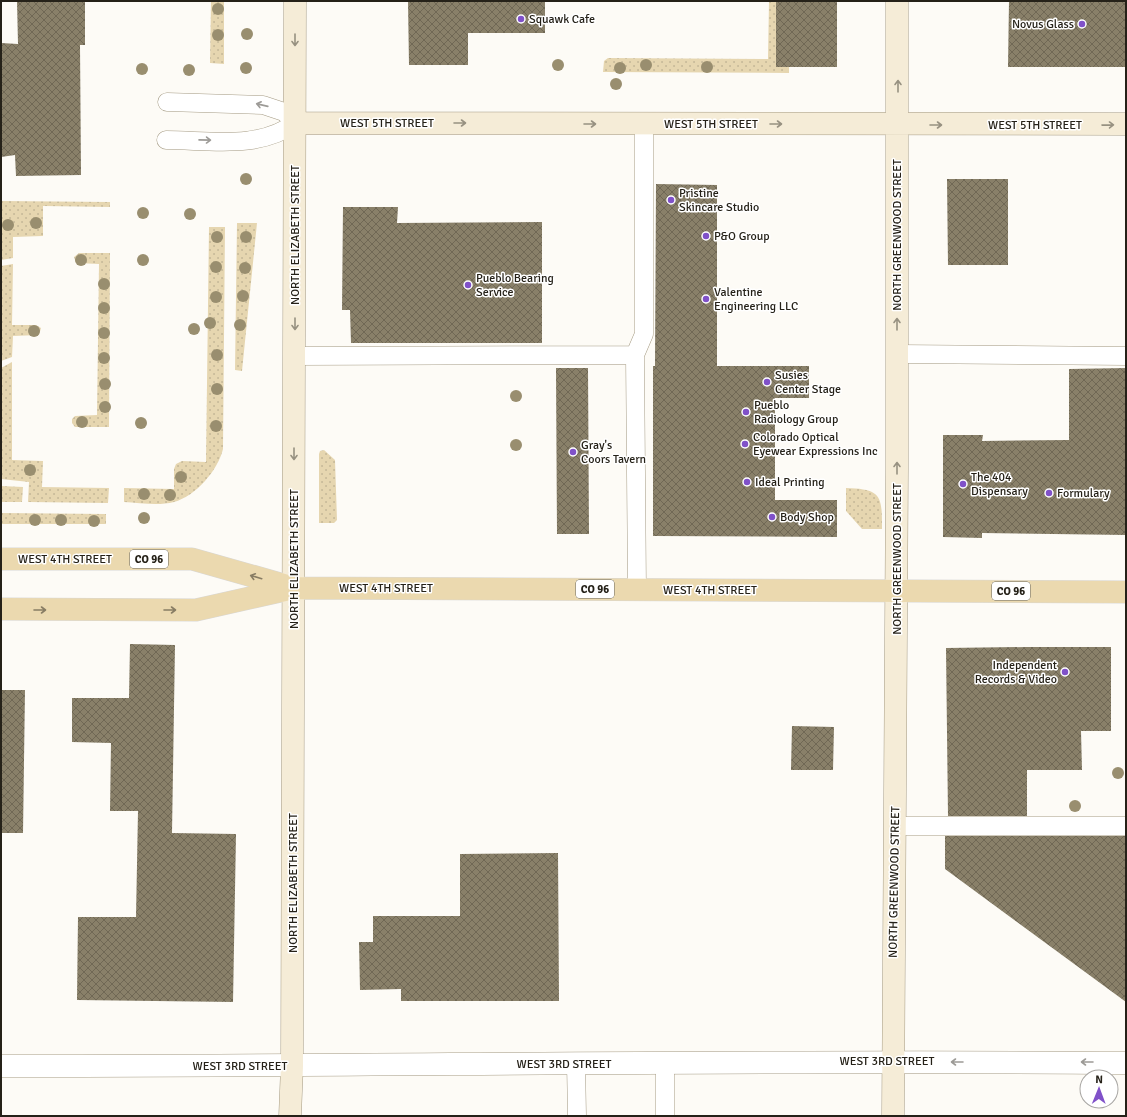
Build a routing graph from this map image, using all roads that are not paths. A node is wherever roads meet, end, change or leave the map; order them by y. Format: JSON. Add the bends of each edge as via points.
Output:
{"nodes":[{"id":1,"x":295,"y":1,"type":"edge"},
{"id":2,"x":897,"y":1,"type":"edge"},
{"id":3,"x":166,"y":102,"type":"dead end"},
{"id":4,"x":295,"y":123,"type":"junction"},
{"id":5,"x":644,"y":124,"type":"junction"},
{"id":6,"x":1126,"y":124,"type":"edge"},
{"id":7,"x":897,"y":125,"type":"junction"},
{"id":8,"x":166,"y":140,"type":"dead end"},
{"id":9,"x":897,"y":354,"type":"junction"},
{"id":10,"x":635,"y":355,"type":"junction"},
{"id":11,"x":294,"y":356,"type":"junction"},
{"id":12,"x":1126,"y":356,"type":"edge"},
{"id":13,"x":1,"y":560,"type":"edge"},
{"id":14,"x":294,"y":588,"type":"junction"},
{"id":15,"x":637,"y":590,"type":"junction"},
{"id":16,"x":896,"y":591,"type":"junction"},
{"id":17,"x":1126,"y":592,"type":"edge"},
{"id":18,"x":1,"y":609,"type":"edge"},
{"id":19,"x":895,"y":826,"type":"junction"},
{"id":20,"x":1126,"y":826,"type":"edge"},
{"id":21,"x":892,"y":1061,"type":"junction"},
{"id":22,"x":576,"y":1063,"type":"junction"},
{"id":23,"x":665,"y":1063,"type":"junction"},
{"id":24,"x":1126,"y":1063,"type":"edge"},
{"id":25,"x":1,"y":1066,"type":"edge"},
{"id":26,"x":292,"y":1066,"type":"junction"},
{"id":27,"x":290,"y":1116,"type":"edge"},
{"id":28,"x":577,"y":1116,"type":"edge"},
{"id":29,"x":665,"y":1116,"type":"edge"},
{"id":30,"x":893,"y":1116,"type":"edge"}],
"edges":[{"from":1,"to":4,"type":"main road","name":"NORTH ELIZABETH STREET","one_way":true},
{"from":7,"to":2,"type":"main road","name":"NORTH GREENWOOD STREET","one_way":true},
{"from":4,"to":3,"type":"lane","one_way":true,"via":[[284,112],[263,104]]},
{"from":4,"to":5,"type":"main road","name":"WEST 5TH STREET","one_way":true},
{"from":8,"to":4,"type":"lane","one_way":true,"via":[[255,140],[276,135]]},
{"from":4,"to":11,"type":"main road","name":"NORTH ELIZABETH STREET","one_way":true},
{"from":5,"to":7,"type":"main road","name":"WEST 5TH STREET","one_way":true},
{"from":5,"to":10,"type":"lane","via":[[644,334]]},
{"from":7,"to":6,"type":"main road","name":"WEST 5TH STREET","one_way":true},
{"from":9,"to":7,"type":"main road","name":"NORTH GREENWOOD STREET","one_way":true},
{"from":9,"to":12,"type":"lane"},
{"from":16,"to":9,"type":"main road","name":"NORTH GREENWOOD STREET","one_way":true},
{"from":10,"to":11,"type":"lane"},
{"from":10,"to":15,"type":"lane"},
{"from":11,"to":14,"type":"main road","name":"NORTH ELIZABETH STREET","one_way":true},
{"from":14,"to":13,"type":"main road","name":"WEST 4TH STREET","number":"CO 96","one_way":true,"via":[[192,559]]},
{"from":14,"to":15,"type":"main road","name":"WEST 4TH STREET","number":"CO 96"},
{"from":18,"to":14,"type":"main road","name":"WEST 4TH STREET","number":"CO 96","one_way":true,"via":[[196,610]]},
{"from":14,"to":26,"type":"main road","name":"NORTH ELIZABETH STREET"},
{"from":15,"to":16,"type":"main road","name":"WEST 4TH STREET","number":"CO 96"},
{"from":16,"to":17,"type":"main road","name":"WEST 4TH STREET","number":"CO 96"},
{"from":16,"to":19,"type":"main road","name":"NORTH GREENWOOD STREET"},
{"from":19,"to":20,"type":"lane"},
{"from":19,"to":21,"type":"main road","name":"NORTH GREENWOOD STREET"},
{"from":21,"to":23,"type":"street","name":"WEST 3RD STREET"},
{"from":24,"to":21,"type":"street","name":"WEST 3RD STREET","one_way":true},
{"from":21,"to":30,"type":"main road","name":"NORTH GREENWOOD STREET"},
{"from":22,"to":23,"type":"street","name":"WEST 3RD STREET"},
{"from":22,"to":26,"type":"street","name":"WEST 3RD STREET"},
{"from":22,"to":28,"type":"lane"},
{"from":23,"to":29,"type":"lane"},
{"from":25,"to":26,"type":"street","name":"WEST 3RD STREET"},
{"from":26,"to":27,"type":"main road","name":"NORTH ELIZABETH STREET"}]}
